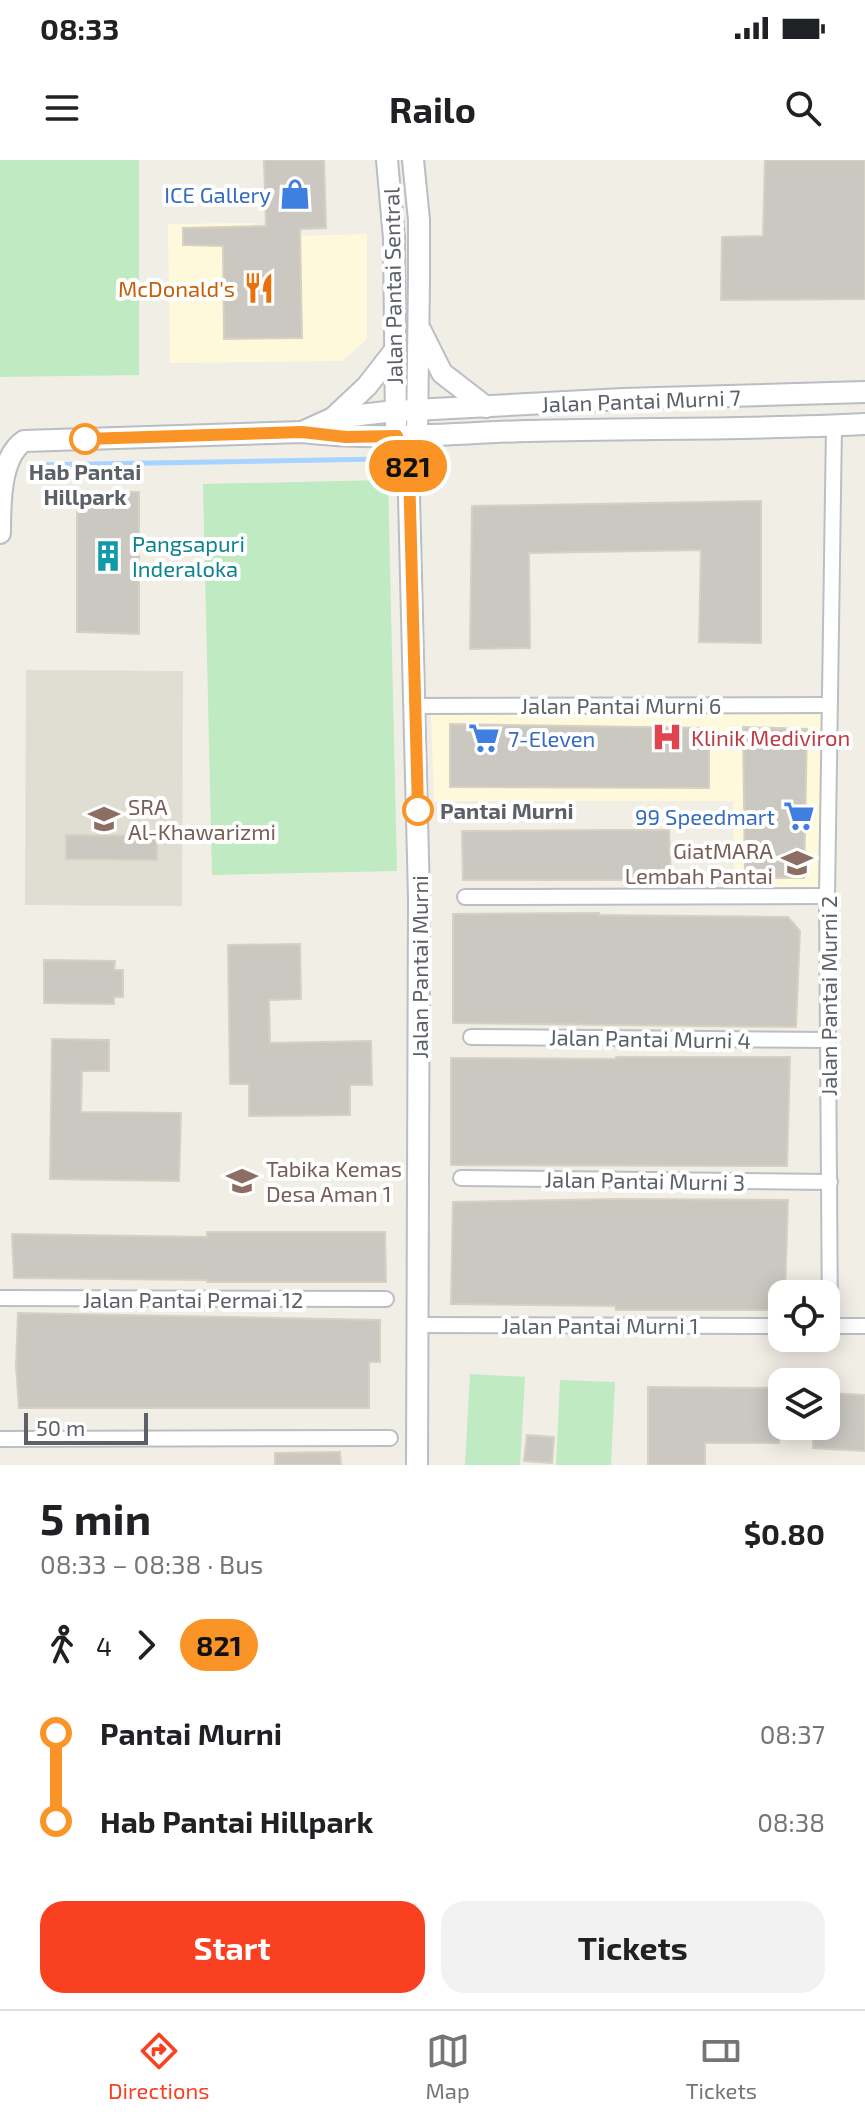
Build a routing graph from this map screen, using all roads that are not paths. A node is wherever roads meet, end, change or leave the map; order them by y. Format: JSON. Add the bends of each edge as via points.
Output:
{"nodes":[{"id":1,"x":387,"y":160,"type":"edge"},
{"id":2,"x":413,"y":160,"type":"edge"},
{"id":3,"x":418,"y":323,"type":"junction"},
{"id":4,"x":395,"y":350,"type":"junction"},
{"id":5,"x":865,"y":392,"type":"edge"},
{"id":6,"x":486,"y":407,"type":"junction"},
{"id":7,"x":417,"y":410,"type":"junction"},
{"id":8,"x":395,"y":411,"type":"junction"},
{"id":9,"x":333,"y":418,"type":"junction"},
{"id":10,"x":865,"y":424,"type":"edge"},
{"id":11,"x":834,"y":426,"type":"junction"},
{"id":12,"x":302,"y":432,"type":"junction"},
{"id":13,"x":407,"y":436,"type":"junction"},
{"id":14,"x":0,"y":533,"type":"edge"},
{"id":15,"x":829,"y":705,"type":"junction"},
{"id":16,"x":414,"y":706,"type":"junction"},
{"id":17,"x":827,"y":896,"type":"junction"},
{"id":18,"x":465,"y":897,"type":"dead end"},
{"id":19,"x":471,"y":1037,"type":"dead end"},
{"id":20,"x":828,"y":1040,"type":"junction"},
{"id":21,"x":461,"y":1178,"type":"dead end"},
{"id":22,"x":830,"y":1182,"type":"junction"},
{"id":23,"x":829,"y":1280,"type":"edge"},
{"id":24,"x":0,"y":1298,"type":"edge"},
{"id":25,"x":386,"y":1299,"type":"dead end"},
{"id":26,"x":418,"y":1325,"type":"junction"},
{"id":27,"x":768,"y":1326,"type":"edge"},
{"id":28,"x":840,"y":1326,"type":"edge"},
{"id":29,"x":865,"y":1326,"type":"edge"},
{"id":30,"x":390,"y":1438,"type":"dead end"},
{"id":31,"x":0,"y":1439,"type":"edge"},
{"id":32,"x":417,"y":1465,"type":"edge"}],
"edges":[{"from":1,"to":4,"type":"main road","name":"Jalan Pantai Sentral"},
{"from":2,"to":3,"type":"main road","name":"Jalan Pantai Sentral","via":[[419,220]]},
{"from":3,"to":6,"type":"main road","via":[[442,373]]},
{"from":3,"to":7,"type":"main road","name":"Jalan Pantai Sentral"},
{"from":4,"to":8,"type":"main road","name":"Jalan Pantai Sentral"},
{"from":4,"to":9,"type":"main road"},
{"from":5,"to":6,"type":"main road","name":"Jalan Pantai Murni 7"},
{"from":6,"to":7,"type":"main road","name":"Jalan Pantai Murni 7"},
{"from":7,"to":8,"type":"main road","name":"Jalan Pantai Murni 7"},
{"from":7,"to":13,"type":"main road","name":"Jalan Pantai Sentral"},
{"from":8,"to":9,"type":"main road","name":"Jalan Pantai Murni 7"},
{"from":8,"to":13,"type":"main road","name":"Jalan Pantai Sentral"},
{"from":9,"to":12,"type":"main road"},
{"from":10,"to":11,"type":"main road","name":"Jalan Pantai Murni 7"},
{"from":11,"to":13,"type":"main road","name":"Jalan Pantai Murni 7"},
{"from":11,"to":15,"type":"street","name":"Jalan Pantai Murni 2"},
{"from":12,"to":13,"type":"main road","name":"Jalan Pantai Murni 7"},
{"from":12,"to":14,"type":"main road","via":[[24,441],[8,452],[1,469]]},
{"from":13,"to":16,"type":"main road","name":"Jalan Pantai Murni"},
{"from":15,"to":16,"type":"street","name":"Jalan Pantai Murni 6"},
{"from":15,"to":17,"type":"street","name":"Jalan Pantai Murni 2"},
{"from":16,"to":26,"type":"main road","name":"Jalan Pantai Murni"},
{"from":17,"to":18,"type":"street"},
{"from":17,"to":20,"type":"street","name":"Jalan Pantai Murni 2"},
{"from":19,"to":20,"type":"street","name":"Jalan Pantai Murni 4"},
{"from":20,"to":22,"type":"street","name":"Jalan Pantai Murni 2"},
{"from":21,"to":22,"type":"street","name":"Jalan Pantai Murni 3"},
{"from":22,"to":23,"type":"street","name":"Jalan Pantai Murni 2"},
{"from":24,"to":25,"type":"street","name":"Jalan Pantai Permai 12"},
{"from":26,"to":27,"type":"street","name":"Jalan Pantai Murni 1"},
{"from":26,"to":32,"type":"main road","name":"Jalan Pantai Murni"},
{"from":28,"to":29,"type":"street"},
{"from":30,"to":31,"type":"street"}]}
